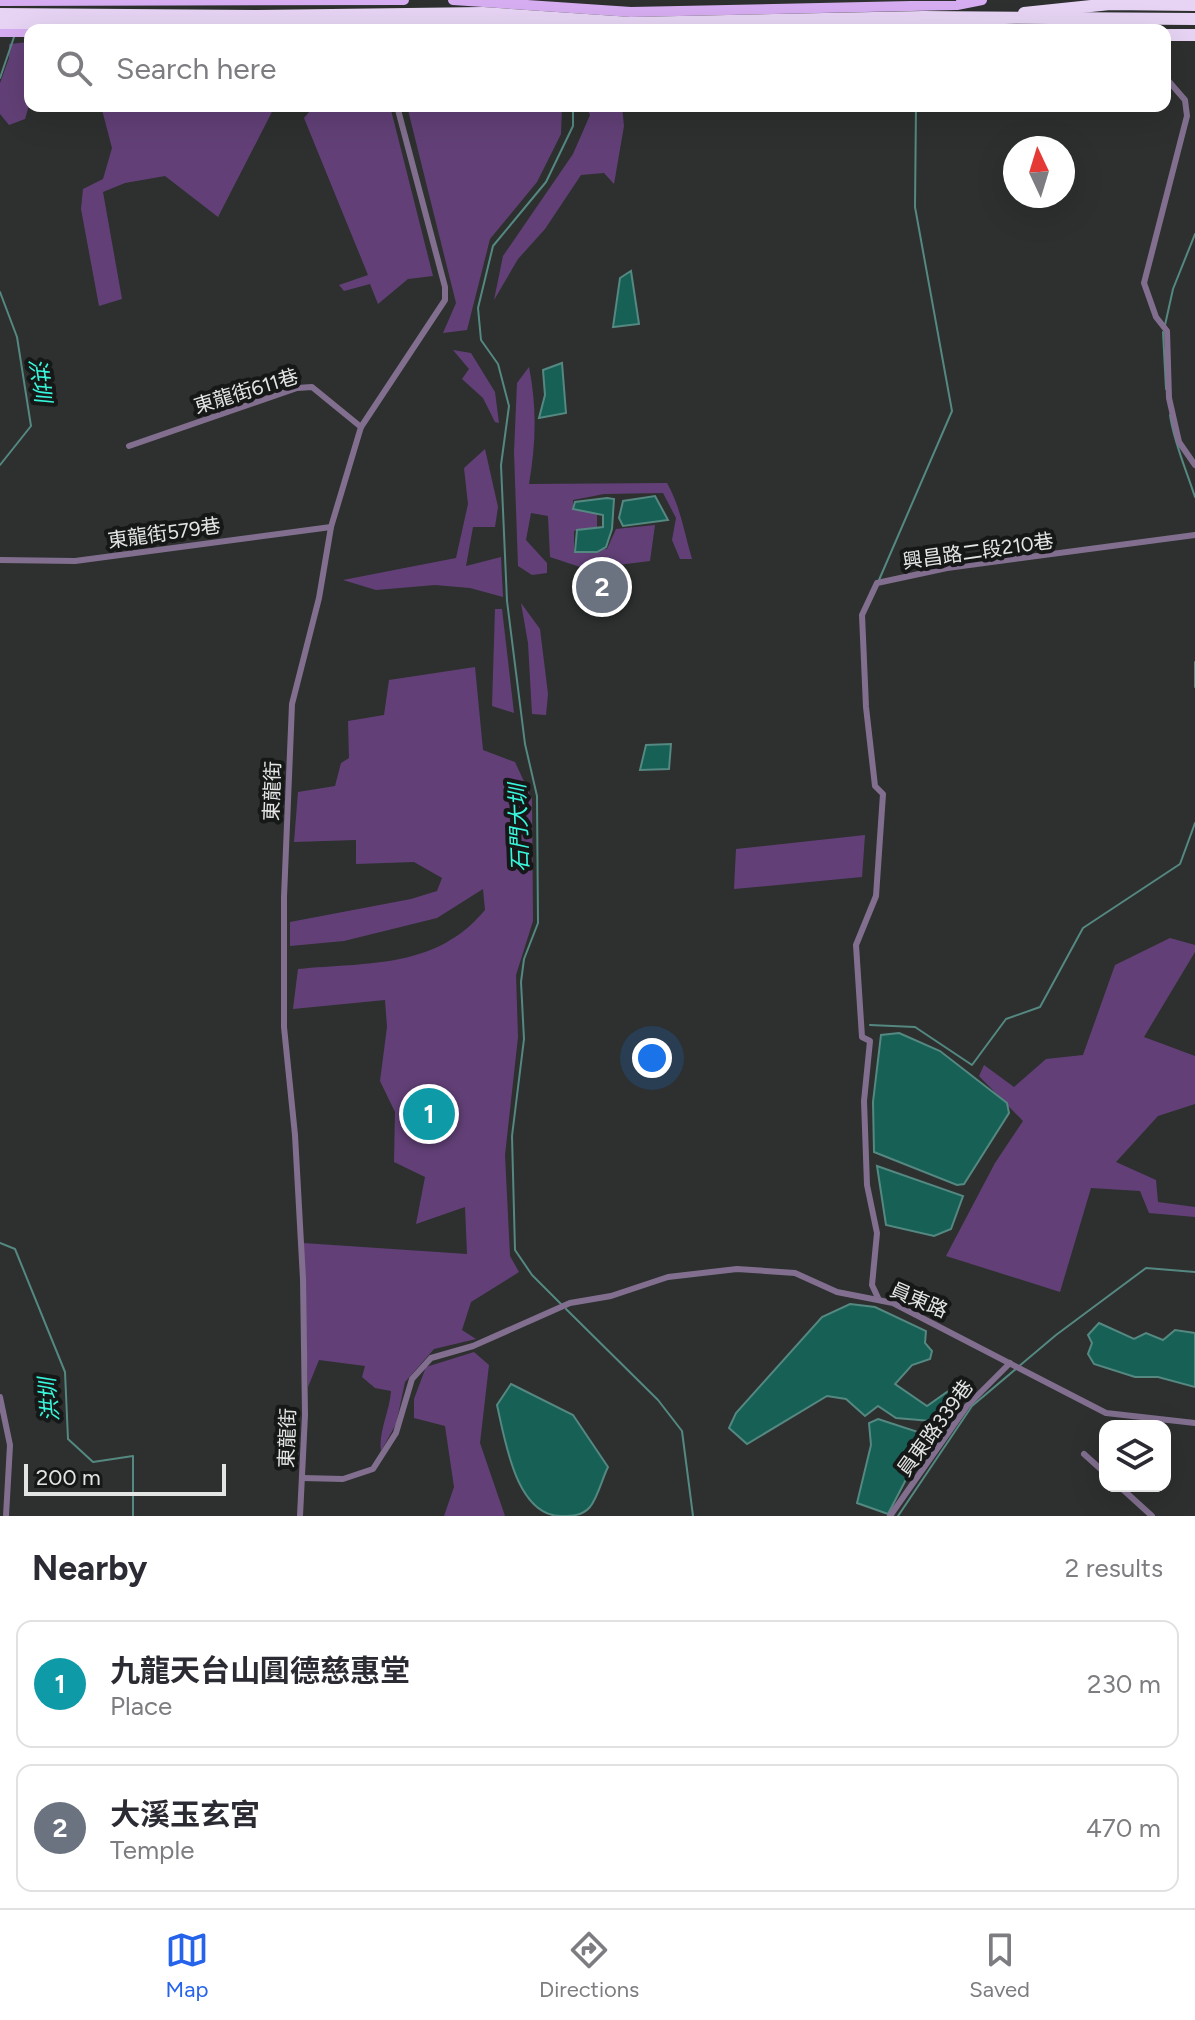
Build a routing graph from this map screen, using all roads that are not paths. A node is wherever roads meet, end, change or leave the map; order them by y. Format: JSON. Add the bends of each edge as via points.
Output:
{"nodes":[{"id":1,"x":350,"y":0,"type":"edge"},
{"id":2,"x":404,"y":0,"type":"edge"},
{"id":3,"x":453,"y":0,"type":"edge"},
{"id":4,"x":982,"y":0,"type":"edge"},
{"id":5,"x":1079,"y":0,"type":"edge"},
{"id":6,"x":1085,"y":0,"type":"edge"},
{"id":7,"x":19,"y":1,"type":"edge"},
{"id":8,"x":1,"y":5,"type":"edge"},
{"id":9,"x":1195,"y":7,"type":"edge"},
{"id":10,"x":1195,"y":19,"type":"edge"},
{"id":11,"x":971,"y":22,"type":"junction"},
{"id":12,"x":371,"y":24,"type":"edge"},
{"id":13,"x":403,"y":24,"type":"edge"},
{"id":14,"x":497,"y":24,"type":"edge"},
{"id":15,"x":926,"y":24,"type":"edge"},
{"id":16,"x":982,"y":24,"type":"edge"},
{"id":17,"x":1016,"y":24,"type":"edge"},
{"id":18,"x":1109,"y":24,"type":"edge"},
{"id":19,"x":2,"y":29,"type":"edge"},
{"id":20,"x":24,"y":29,"type":"edge"},
{"id":21,"x":1171,"y":31,"type":"edge"},
{"id":22,"x":24,"y":32,"type":"edge"},
{"id":23,"x":1195,"y":32,"type":"edge"},
{"id":24,"x":1171,"y":34,"type":"edge"},
{"id":25,"x":1171,"y":85,"type":"edge"},
{"id":26,"x":399,"y":112,"type":"edge"},
{"id":27,"x":361,"y":427,"type":"junction"},
{"id":28,"x":129,"y":446,"type":"dead end"},
{"id":29,"x":1195,"y":465,"type":"edge"},
{"id":30,"x":331,"y":527,"type":"junction"},
{"id":31,"x":1195,"y":535,"type":"edge"},
{"id":32,"x":0,"y":560,"type":"edge"},
{"id":33,"x":879,"y":1300,"type":"junction"},
{"id":34,"x":1010,"y":1363,"type":"junction"},
{"id":35,"x":0,"y":1397,"type":"edge"},
{"id":36,"x":1195,"y":1423,"type":"edge"},
{"id":37,"x":1084,"y":1454,"type":"dead end"},
{"id":38,"x":1099,"y":1468,"type":"edge"},
{"id":39,"x":302,"y":1478,"type":"junction"},
{"id":40,"x":1126,"y":1492,"type":"edge"},
{"id":41,"x":6,"y":1516,"type":"edge"},
{"id":42,"x":300,"y":1516,"type":"edge"},
{"id":43,"x":890,"y":1516,"type":"edge"},
{"id":44,"x":1152,"y":1516,"type":"edge"}],
"edges":[{"from":1,"to":2,"type":"main road"},
{"from":1,"to":7,"type":"main road"},
{"from":1,"to":12,"type":"street"},
{"from":3,"to":4,"type":"main road","via":[[631,12],[957,5]]},
{"from":5,"to":18,"type":"street"},
{"from":6,"to":9,"type":"main road","via":[[1108,7]]},
{"from":7,"to":8,"type":"main road"},
{"from":8,"to":11,"type":"highway","via":[[256,16],[483,13],[631,23]]},
{"from":9,"to":11,"type":"highway","via":[[1110,4]]},
{"from":10,"to":11,"type":"highway"},
{"from":11,"to":15,"type":"highway"},
{"from":11,"to":16,"type":"highway"},
{"from":11,"to":17,"type":"highway"},
{"from":13,"to":14,"type":"highway"},
{"from":19,"to":20,"type":"highway"},
{"from":19,"to":22,"type":"main road"},
{"from":21,"to":23,"type":"highway"},
{"from":23,"to":24,"type":"highway"},
{"from":25,"to":29,"type":"street","via":[[1187,107],[1144,283],[1164,328],[1169,398],[1179,442]]},
{"from":26,"to":27,"type":"street","name":"東龍街","via":[[445,300]]},
{"from":27,"to":28,"type":"street","name":"東龍街611巷","via":[[312,387],[297,388]]},
{"from":27,"to":30,"type":"street","name":"東龍街"},
{"from":30,"to":32,"type":"street","name":"東龍街579巷","via":[[75,561]]},
{"from":30,"to":39,"type":"street","name":"東龍街","via":[[292,704],[284,897],[284,1027],[303,1279]]},
{"from":31,"to":33,"type":"street","name":"興昌路二段210巷","via":[[880,582],[862,615],[875,786],[883,794],[876,896],[856,945],[862,1037],[870,1041],[864,1101],[867,1185],[877,1233],[872,1285]]},
{"from":33,"to":34,"type":"street","name":"員東路"},
{"from":33,"to":39,"type":"street","name":"員東路","via":[[837,1292],[795,1273],[737,1269],[668,1277],[570,1303],[423,1363],[412,1379],[396,1433],[373,1469],[343,1479]]},
{"from":34,"to":36,"type":"street","name":"員東路","via":[[1106,1413]]},
{"from":34,"to":43,"type":"street","name":"員東路339巷","via":[[967,1406]]},
{"from":35,"to":41,"type":"street","via":[[10,1445]]},
{"from":37,"to":38,"type":"street"},
{"from":39,"to":42,"type":"street","name":"東龍街"},
{"from":40,"to":44,"type":"street"}]}
